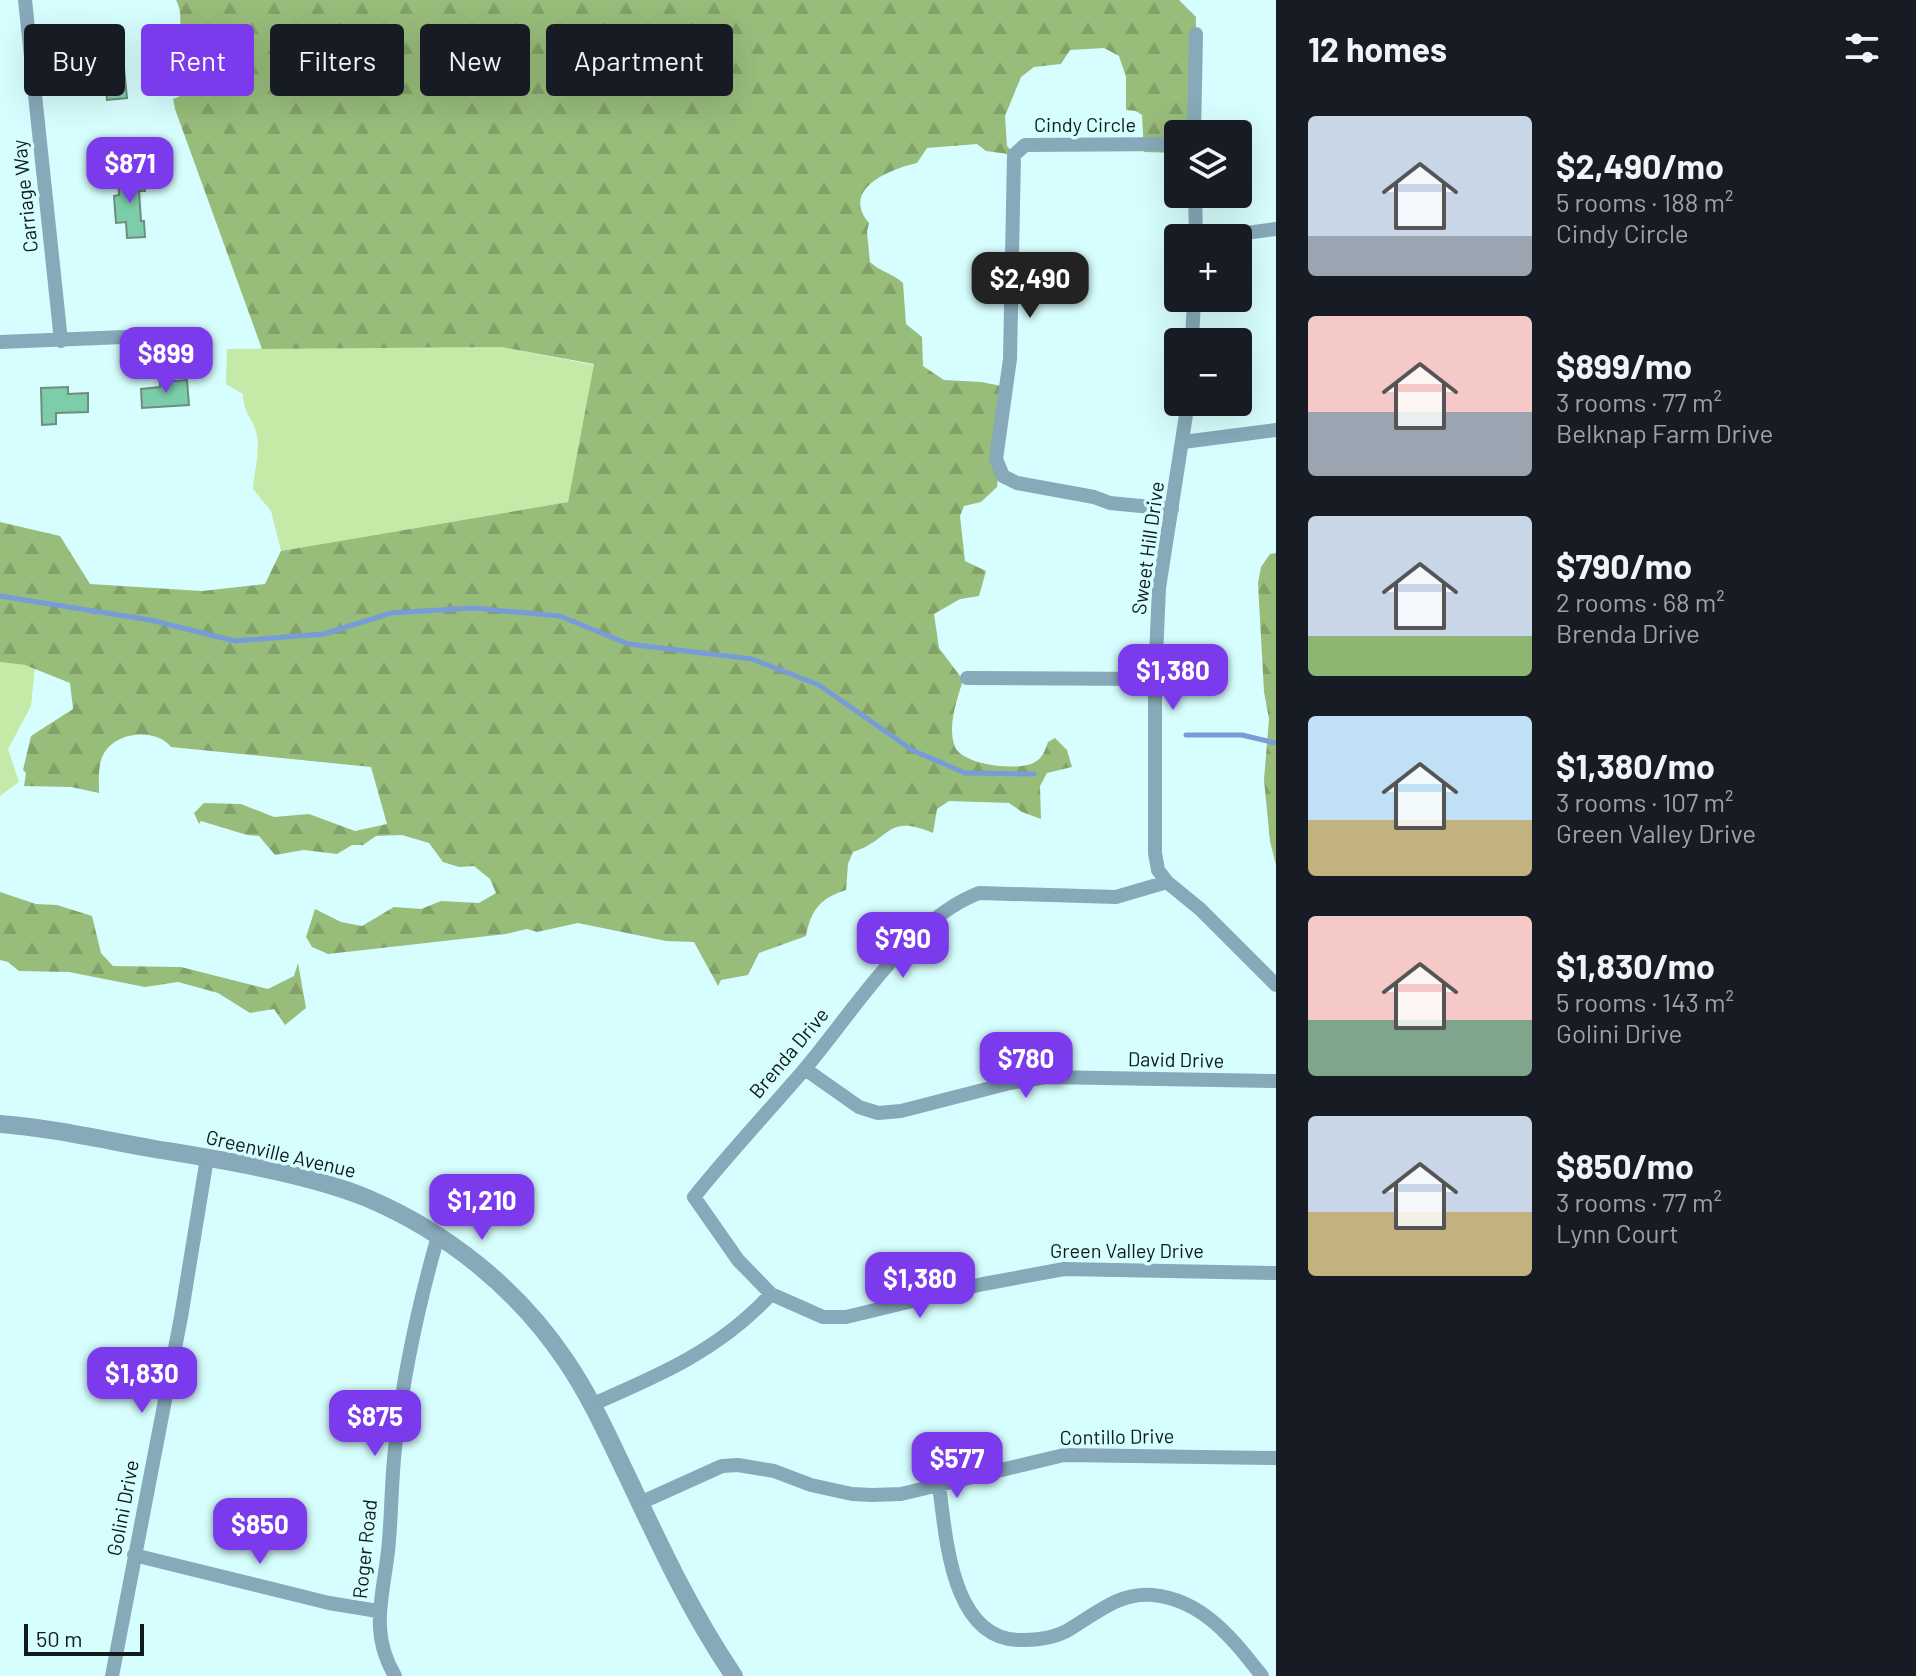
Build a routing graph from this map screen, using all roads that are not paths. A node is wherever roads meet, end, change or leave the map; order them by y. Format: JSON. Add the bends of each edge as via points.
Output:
{"nodes":[{"id":1,"x":25,"y":0,"type":"edge"},
{"id":2,"x":1196,"y":34,"type":"dead end"},
{"id":3,"x":1194,"y":120,"type":"edge"},
{"id":4,"x":1164,"y":144,"type":"edge"},
{"id":5,"x":1276,"y":229,"type":"edge"},
{"id":6,"x":1252,"y":232,"type":"edge"},
{"id":7,"x":199,"y":334,"type":"dead end"},
{"id":8,"x":61,"y":341,"type":"junction"},
{"id":9,"x":0,"y":342,"type":"edge"},
{"id":10,"x":1186,"y":416,"type":"edge"},
{"id":11,"x":1276,"y":430,"type":"edge"},
{"id":12,"x":1183,"y":442,"type":"junction"},
{"id":13,"x":1172,"y":509,"type":"junction"},
{"id":14,"x":967,"y":678,"type":"dead end"},
{"id":15,"x":1155,"y":679,"type":"junction"},
{"id":16,"x":1167,"y":882,"type":"junction"},
{"id":17,"x":1276,"y":985,"type":"edge"},
{"id":18,"x":805,"y":1069,"type":"junction"},
{"id":19,"x":1276,"y":1081,"type":"edge"},
{"id":20,"x":0,"y":1124,"type":"edge"},
{"id":21,"x":207,"y":1158,"type":"junction"},
{"id":22,"x":438,"y":1236,"type":"junction"},
{"id":23,"x":1276,"y":1273,"type":"edge"},
{"id":24,"x":771,"y":1294,"type":"junction"},
{"id":25,"x":591,"y":1405,"type":"junction"},
{"id":26,"x":1276,"y":1458,"type":"edge"},
{"id":27,"x":939,"y":1485,"type":"junction"},
{"id":28,"x":640,"y":1503,"type":"junction"},
{"id":29,"x":134,"y":1555,"type":"junction"},
{"id":30,"x":378,"y":1611,"type":"junction"},
{"id":31,"x":112,"y":1676,"type":"edge"},
{"id":32,"x":395,"y":1676,"type":"edge"},
{"id":33,"x":734,"y":1676,"type":"edge"},
{"id":34,"x":1262,"y":1676,"type":"edge"}],
"edges":[{"from":1,"to":8,"type":"street","name":"Carriage Way"},
{"from":2,"to":3,"type":"street"},
{"from":4,"to":13,"type":"street","name":"Cindy Circle","via":[[1025,145],[1014,155],[1010,359],[996,459],[1003,476],[1017,483],[1110,503]]},
{"from":5,"to":6,"type":"street"},
{"from":7,"to":8,"type":"street"},
{"from":8,"to":9,"type":"street"},
{"from":10,"to":12,"type":"street","name":"Sweet Hill Drive"},
{"from":11,"to":12,"type":"street"},
{"from":12,"to":13,"type":"street","name":"Sweet Hill Drive"},
{"from":13,"to":15,"type":"street","name":"Sweet Hill Drive","via":[[1160,575]]},
{"from":14,"to":15,"type":"street"},
{"from":15,"to":16,"type":"street","name":"Sweet Hill Drive","via":[[1155,853]]},
{"from":16,"to":17,"type":"street","via":[[1211,918]]},
{"from":16,"to":18,"type":"street","name":"Brenda Drive","via":[[1116,897],[979,893],[959,901],[928,924]]},
{"from":18,"to":19,"type":"street","name":"David Drive","via":[[859,1107],[878,1113],[1046,1077]]},
{"from":18,"to":24,"type":"street","name":"Brenda Drive","via":[[694,1197],[738,1260]]},
{"from":20,"to":21,"type":"street","name":"Greenville Avenue"},
{"from":21,"to":22,"type":"street","name":"Greenville Avenue","via":[[365,1197]]},
{"from":21,"to":29,"type":"street","name":"Golini Drive"},
{"from":22,"to":25,"type":"street","name":"Greenville Avenue","via":[[517,1299],[567,1361]]},
{"from":22,"to":30,"type":"street","name":"Roger Road","via":[[401,1402]]},
{"from":23,"to":24,"type":"street","name":"Green Valley Drive","via":[[1064,1269],[846,1317],[823,1317]]},
{"from":24,"to":25,"type":"street","via":[[735,1331],[703,1351]]},
{"from":25,"to":28,"type":"street","name":"Greenville Avenue"},
{"from":26,"to":27,"type":"street","name":"Contillo Drive","via":[[1064,1455]]},
{"from":27,"to":28,"type":"street","name":"Contillo Drive","via":[[901,1494],[852,1494],[738,1465],[722,1466]]},
{"from":27,"to":34,"type":"street","via":[[951,1573],[989,1632],[1008,1640],[1046,1638],[1069,1630],[1113,1601],[1151,1595],[1195,1607],[1217,1623]]},
{"from":28,"to":33,"type":"street","name":"Greenville Avenue","via":[[679,1584]]},
{"from":29,"to":30,"type":"street"},
{"from":29,"to":31,"type":"street","name":"Golini Drive"},
{"from":30,"to":32,"type":"street","name":"Roger Road","via":[[380,1641]]}]}
